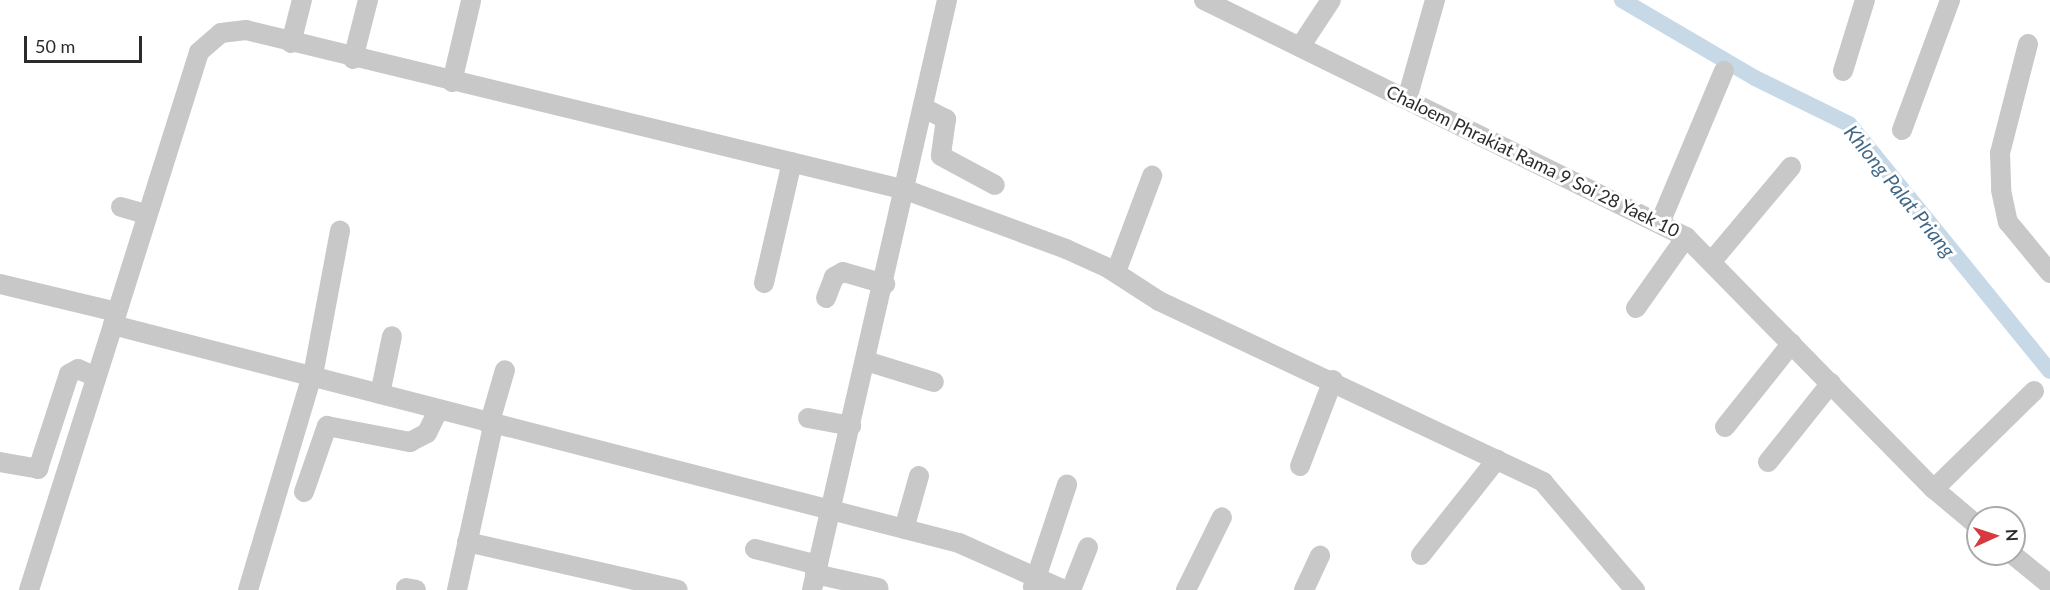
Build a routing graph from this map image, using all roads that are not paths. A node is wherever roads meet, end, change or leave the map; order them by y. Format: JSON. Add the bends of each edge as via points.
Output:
{"nodes":[{"id":1,"x":302,"y":0,"type":"edge"},
{"id":2,"x":368,"y":0,"type":"edge"},
{"id":3,"x":946,"y":0,"type":"edge"},
{"id":4,"x":1204,"y":0,"type":"edge"},
{"id":5,"x":1331,"y":0,"type":"edge"},
{"id":6,"x":1435,"y":0,"type":"edge"},
{"id":7,"x":1865,"y":0,"type":"edge"},
{"id":8,"x":1950,"y":0,"type":"edge"},
{"id":9,"x":471,"y":1,"type":"edge"},
{"id":10,"x":1237,"y":7,"type":"edge"},
{"id":11,"x":291,"y":43,"type":"junction"},
{"id":12,"x":2028,"y":44,"type":"dead end"},
{"id":13,"x":1300,"y":46,"type":"junction"},
{"id":14,"x":353,"y":59,"type":"junction"},
{"id":15,"x":1724,"y":71,"type":"dead end"},
{"id":16,"x":1843,"y":71,"type":"dead end"},
{"id":17,"x":452,"y":82,"type":"junction"},
{"id":18,"x":1407,"y":99,"type":"junction"},
{"id":19,"x":924,"y":108,"type":"junction"},
{"id":20,"x":1902,"y":130,"type":"dead end"},
{"id":21,"x":792,"y":162,"type":"junction"},
{"id":22,"x":1791,"y":167,"type":"dead end"},
{"id":23,"x":1152,"y":176,"type":"dead end"},
{"id":24,"x":995,"y":185,"type":"dead end"},
{"id":25,"x":906,"y":190,"type":"junction"},
{"id":26,"x":121,"y":207,"type":"dead end"},
{"id":27,"x":146,"y":214,"type":"junction"},
{"id":28,"x":1660,"y":223,"type":"junction"},
{"id":29,"x":340,"y":231,"type":"dead end"},
{"id":30,"x":1686,"y":237,"type":"junction"},
{"id":31,"x":1712,"y":261,"type":"junction"},
{"id":32,"x":1116,"y":272,"type":"junction"},
{"id":33,"x":2050,"y":273,"type":"edge"},
{"id":34,"x":764,"y":283,"type":"dead end"},
{"id":35,"x":0,"y":284,"type":"edge"},
{"id":36,"x":885,"y":284,"type":"junction"},
{"id":37,"x":825,"y":298,"type":"dead end"},
{"id":38,"x":1636,"y":308,"type":"dead end"},
{"id":39,"x":115,"y":319,"type":"junction"},
{"id":40,"x":393,"y":336,"type":"dead end"},
{"id":41,"x":1792,"y":343,"type":"junction"},
{"id":42,"x":866,"y":361,"type":"junction"},
{"id":43,"x":505,"y":370,"type":"dead end"},
{"id":44,"x":312,"y":375,"type":"junction"},
{"id":45,"x":96,"y":377,"type":"junction"},
{"id":46,"x":1332,"y":380,"type":"junction"},
{"id":47,"x":934,"y":382,"type":"dead end"},
{"id":48,"x":1831,"y":383,"type":"junction"},
{"id":49,"x":2034,"y":391,"type":"dead end"},
{"id":50,"x":380,"y":394,"type":"junction"},
{"id":51,"x":438,"y":410,"type":"junction"},
{"id":52,"x":808,"y":418,"type":"dead end"},
{"id":53,"x":491,"y":426,"type":"junction"},
{"id":54,"x":851,"y":426,"type":"junction"},
{"id":55,"x":1725,"y":427,"type":"dead end"},
{"id":56,"x":1497,"y":459,"type":"junction"},
{"id":57,"x":0,"y":462,"type":"edge"},
{"id":58,"x":1768,"y":462,"type":"dead end"},
{"id":59,"x":1300,"y":466,"type":"dead end"},
{"id":60,"x":919,"y":476,"type":"dead end"},
{"id":61,"x":1067,"y":485,"type":"dead end"},
{"id":62,"x":1934,"y":489,"type":"junction"},
{"id":63,"x":304,"y":492,"type":"dead end"},
{"id":64,"x":830,"y":509,"type":"junction"},
{"id":65,"x":1966,"y":516,"type":"edge"},
{"id":66,"x":1222,"y":517,"type":"dead end"},
{"id":67,"x":904,"y":529,"type":"junction"},
{"id":68,"x":467,"y":542,"type":"junction"},
{"id":69,"x":1088,"y":547,"type":"dead end"},
{"id":70,"x":755,"y":549,"type":"dead end"},
{"id":71,"x":1421,"y":555,"type":"dead end"},
{"id":72,"x":1320,"y":556,"type":"dead end"},
{"id":73,"x":2026,"y":565,"type":"edge"},
{"id":74,"x":815,"y":576,"type":"edge"},
{"id":75,"x":1034,"y":583,"type":"edge"},
{"id":76,"x":2050,"y":585,"type":"edge"},
{"id":77,"x":878,"y":588,"type":"dead end"},
{"id":78,"x":29,"y":590,"type":"edge"},
{"id":79,"x":248,"y":590,"type":"edge"},
{"id":80,"x":457,"y":590,"type":"edge"},
{"id":81,"x":678,"y":590,"type":"edge"},
{"id":82,"x":1064,"y":590,"type":"edge"},
{"id":83,"x":1071,"y":590,"type":"edge"},
{"id":84,"x":1186,"y":590,"type":"edge"},
{"id":85,"x":1304,"y":590,"type":"edge"},
{"id":86,"x":1635,"y":590,"type":"edge"}],
"edges":[{"from":1,"to":11,"type":"street"},
{"from":2,"to":14,"type":"street"},
{"from":3,"to":19,"type":"street"},
{"from":4,"to":10,"type":"street","name":"Chaloem Phrakiat Rama 9 Soi 28 Yaek 10"},
{"from":5,"to":13,"type":"street"},
{"from":6,"to":18,"type":"street"},
{"from":7,"to":16,"type":"street"},
{"from":8,"to":20,"type":"street"},
{"from":9,"to":17,"type":"street"},
{"from":10,"to":13,"type":"street","name":"Chaloem Phrakiat Rama 9 Soi 28 Yaek 10"},
{"from":11,"to":14,"type":"street"},
{"from":11,"to":27,"type":"street","via":[[232,30],[199,52]]},
{"from":12,"to":33,"type":"street","via":[[2000,153],[2001,190],[2008,222]]},
{"from":13,"to":18,"type":"street","name":"Chaloem Phrakiat Rama 9 Soi 28 Yaek 10"},
{"from":14,"to":17,"type":"street"},
{"from":15,"to":28,"type":"street"},
{"from":17,"to":21,"type":"street"},
{"from":18,"to":28,"type":"street","name":"Chaloem Phrakiat Rama 9 Soi 28 Yaek 10"},
{"from":19,"to":24,"type":"street","via":[[946,119],[941,156]]},
{"from":19,"to":25,"type":"street"},
{"from":21,"to":25,"type":"street"},
{"from":21,"to":34,"type":"street"},
{"from":22,"to":31,"type":"street"},
{"from":23,"to":32,"type":"street"},
{"from":25,"to":32,"type":"street"},
{"from":25,"to":36,"type":"street"},
{"from":26,"to":27,"type":"street"},
{"from":27,"to":39,"type":"street"},
{"from":28,"to":30,"type":"street","name":"Chaloem Phrakiat Rama 9 Soi 28 Yaek 10"},
{"from":29,"to":44,"type":"street"},
{"from":30,"to":31,"type":"street","name":"Chaloem Phrakiat Rama 9 Soi 28 Yaek 10"},
{"from":30,"to":38,"type":"street"},
{"from":31,"to":41,"type":"street","name":"Chaloem Phrakiat Rama 9 Soi 28 Yaek 10"},
{"from":32,"to":46,"type":"street","via":[[1159,301]]},
{"from":35,"to":39,"type":"street"},
{"from":36,"to":37,"type":"street","via":[[843,272]]},
{"from":36,"to":42,"type":"street"},
{"from":39,"to":44,"type":"street"},
{"from":39,"to":45,"type":"street"},
{"from":40,"to":50,"type":"street"},
{"from":41,"to":48,"type":"street","name":"Chaloem Phrakiat Rama 9 Soi 28 Yaek 10"},
{"from":41,"to":55,"type":"street"},
{"from":42,"to":47,"type":"street"},
{"from":42,"to":54,"type":"street"},
{"from":43,"to":53,"type":"street"},
{"from":44,"to":50,"type":"street"},
{"from":44,"to":79,"type":"street"},
{"from":45,"to":57,"type":"street","via":[[78,369],[69,374],[38,469]]},
{"from":45,"to":78,"type":"street"},
{"from":46,"to":56,"type":"street"},
{"from":46,"to":59,"type":"street"},
{"from":48,"to":58,"type":"street"},
{"from":48,"to":62,"type":"street","name":"Chaloem Phrakiat Rama 9 Soi 28 Yaek 10"},
{"from":49,"to":62,"type":"street"},
{"from":50,"to":51,"type":"street"},
{"from":51,"to":53,"type":"street"},
{"from":51,"to":63,"type":"street","via":[[427,433],[410,442],[327,426]]},
{"from":52,"to":54,"type":"street"},
{"from":53,"to":64,"type":"street"},
{"from":53,"to":68,"type":"street"},
{"from":54,"to":64,"type":"street"},
{"from":56,"to":71,"type":"street"},
{"from":56,"to":86,"type":"street","via":[[1543,482]]},
{"from":60,"to":67,"type":"street"},
{"from":61,"to":75,"type":"street"},
{"from":62,"to":65,"type":"street","name":"Chaloem Phrakiat Rama 9 Soi 28 Yaek 10"},
{"from":64,"to":67,"type":"street"},
{"from":64,"to":74,"type":"street"},
{"from":66,"to":84,"type":"street"},
{"from":67,"to":75,"type":"street","via":[[958,543]]},
{"from":68,"to":80,"type":"street"},
{"from":68,"to":81,"type":"street"},
{"from":69,"to":83,"type":"street"},
{"from":70,"to":74,"type":"street"},
{"from":72,"to":85,"type":"street"},
{"from":73,"to":76,"type":"street"},
{"from":74,"to":77,"type":"street"},
{"from":75,"to":82,"type":"street"}]}
